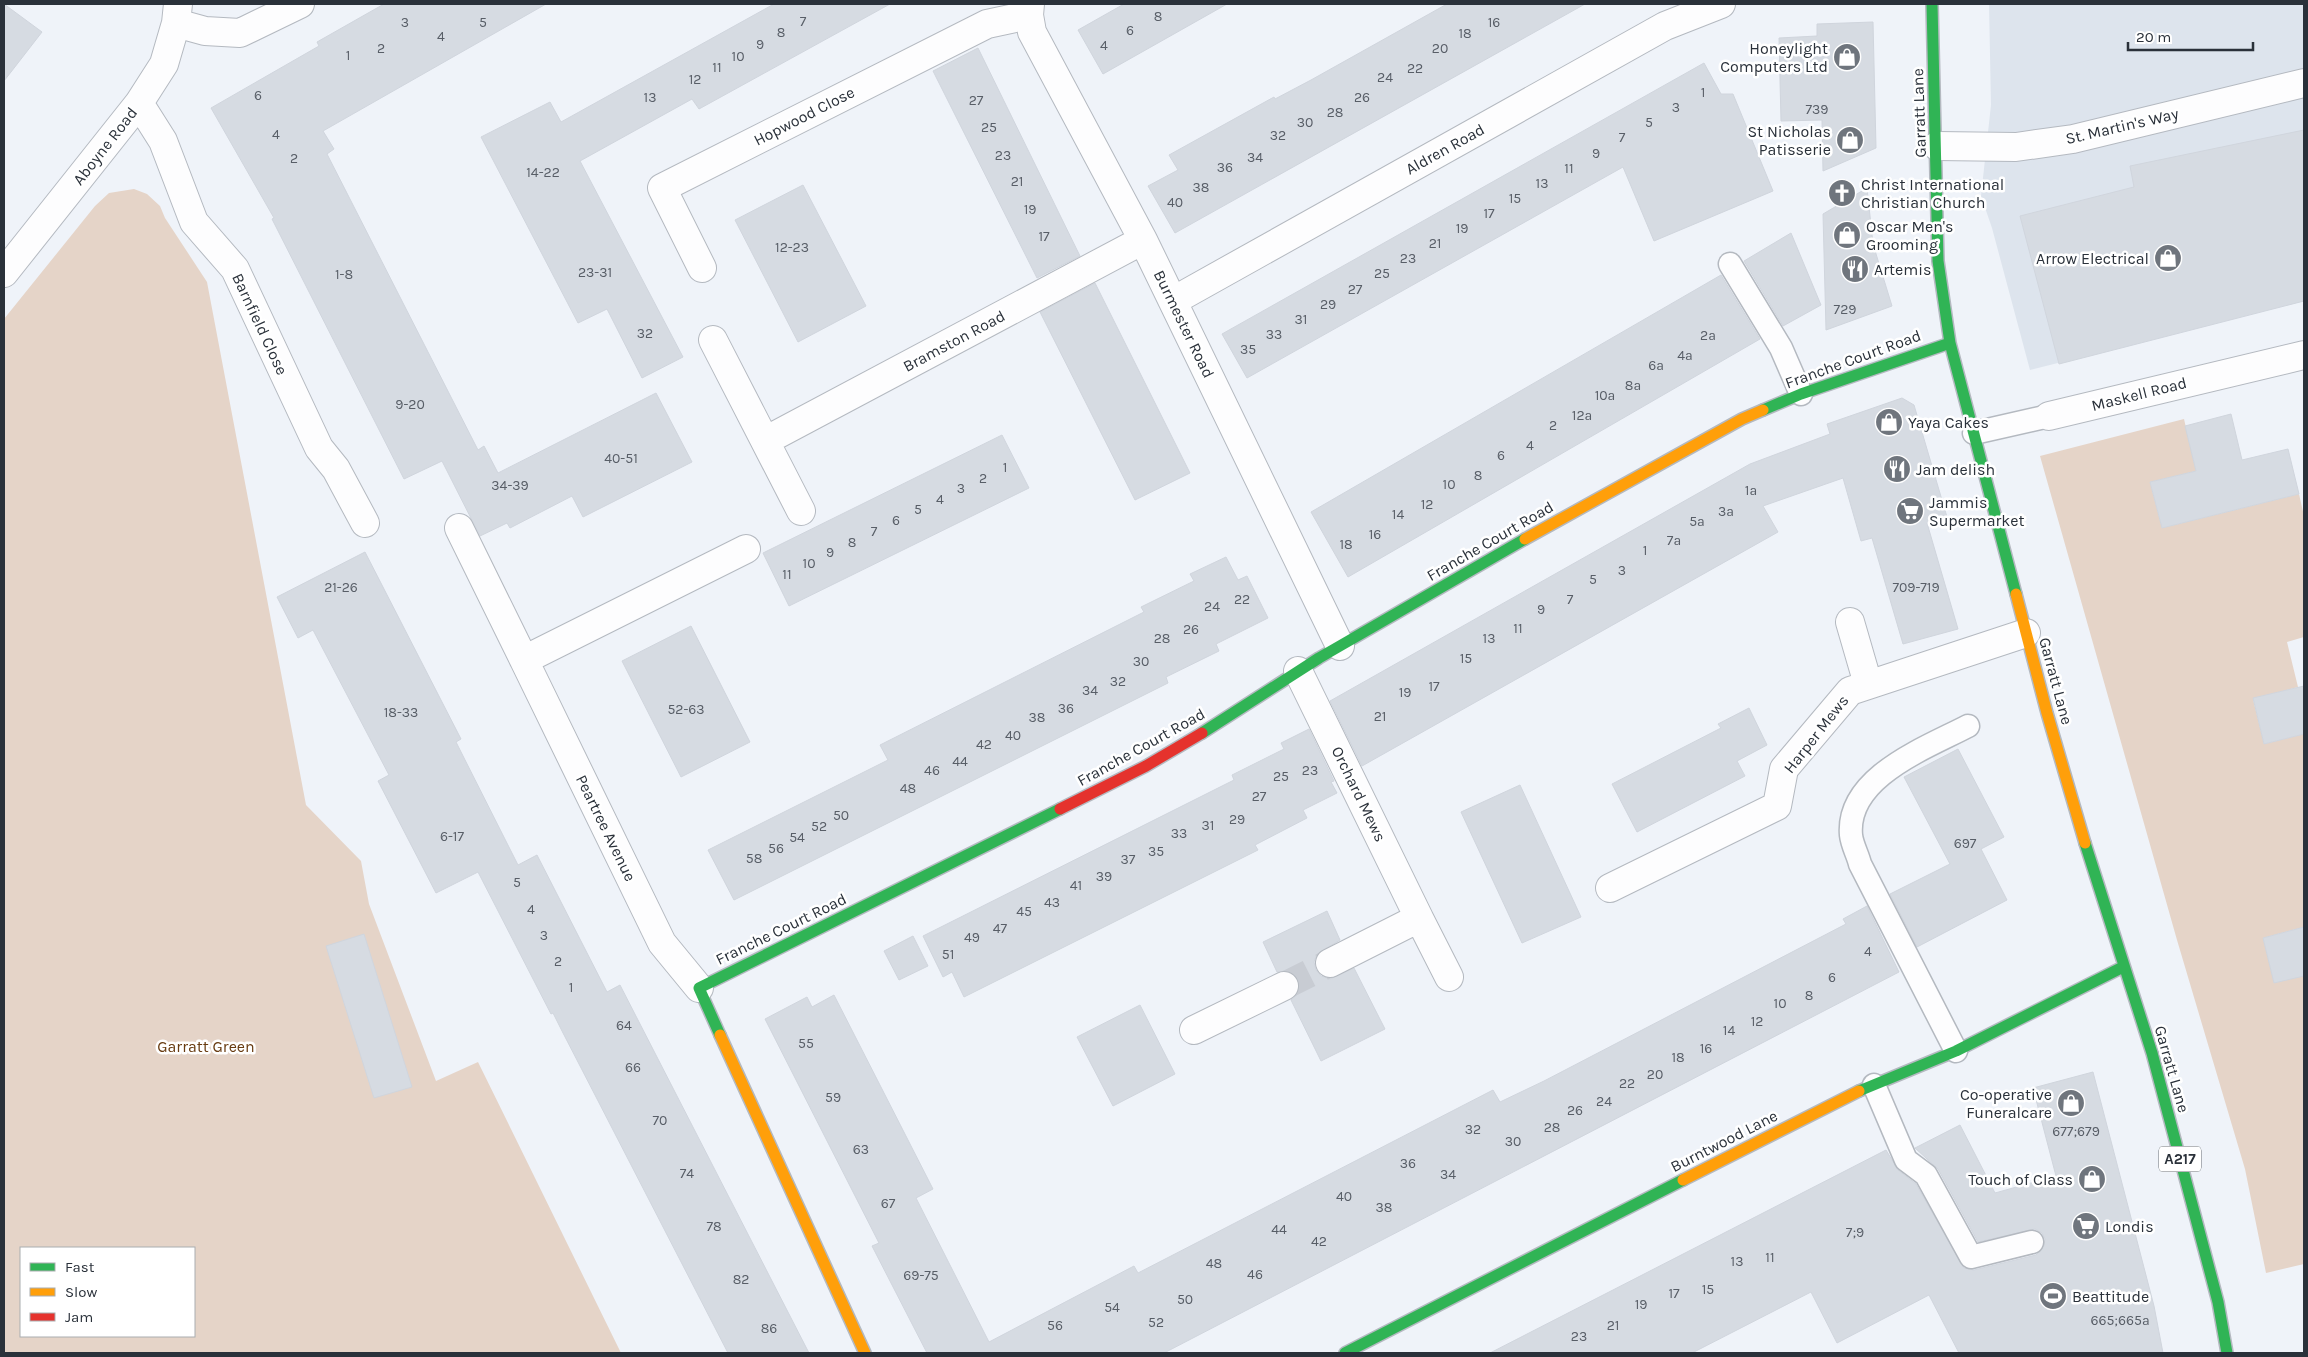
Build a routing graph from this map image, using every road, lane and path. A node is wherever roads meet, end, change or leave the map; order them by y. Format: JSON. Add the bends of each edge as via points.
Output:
{"nodes":[{"id":1,"x":300,"y":4,"type":"edge"},
{"id":2,"x":1721,"y":4,"type":"edge"},
{"id":3,"x":1932,"y":4,"type":"edge"},
{"id":4,"x":1030,"y":9,"type":"edge"},
{"id":5,"x":177,"y":14,"type":"edge"},
{"id":6,"x":2304,"y":83,"type":"edge"},
{"id":7,"x":139,"y":103,"type":"junction"},
{"id":8,"x":1936,"y":146,"type":"junction"},
{"id":9,"x":1143,"y":240,"type":"junction"},
{"id":10,"x":1730,"y":264,"type":"dead end"},
{"id":11,"x":702,"y":268,"type":"dead end"},
{"id":12,"x":4,"y":273,"type":"edge"},
{"id":13,"x":1173,"y":301,"type":"junction"},
{"id":14,"x":713,"y":340,"type":"dead end"},
{"id":15,"x":1950,"y":343,"type":"junction"},
{"id":16,"x":2304,"y":354,"type":"edge"},
{"id":17,"x":1801,"y":394,"type":"junction"},
{"id":18,"x":2049,"y":416,"type":"joint"},
{"id":19,"x":1974,"y":433,"type":"junction"},
{"id":20,"x":765,"y":442,"type":"junction"},
{"id":21,"x":801,"y":511,"type":"dead end"},
{"id":22,"x":365,"y":522,"type":"dead end"},
{"id":23,"x":459,"y":528,"type":"dead end"},
{"id":24,"x":746,"y":549,"type":"dead end"},
{"id":25,"x":1850,"y":622,"type":"dead end"},
{"id":26,"x":2026,"y":633,"type":"junction"},
{"id":27,"x":1340,"y":646,"type":"junction"},
{"id":28,"x":524,"y":660,"type":"junction"},
{"id":29,"x":1298,"y":671,"type":"junction"},
{"id":30,"x":1868,"y":684,"type":"junction"},
{"id":31,"x":1968,"y":726,"type":"dead end"},
{"id":32,"x":1610,"y":888,"type":"dead end"},
{"id":33,"x":1419,"y":918,"type":"junction"},
{"id":34,"x":1330,"y":963,"type":"tunnel mouth"},
{"id":35,"x":2124,"y":966,"type":"junction"},
{"id":36,"x":1450,"y":977,"type":"dead end"},
{"id":37,"x":1284,"y":986,"type":"tunnel mouth"},
{"id":38,"x":699,"y":988,"type":"junction"},
{"id":39,"x":1194,"y":1030,"type":"dead end"},
{"id":40,"x":1956,"y":1050,"type":"junction"},
{"id":41,"x":1874,"y":1085,"type":"junction"},
{"id":42,"x":2032,"y":1242,"type":"dead end"},
{"id":43,"x":865,"y":1353,"type":"edge"},
{"id":44,"x":1345,"y":1353,"type":"edge"},
{"id":45,"x":2227,"y":1353,"type":"edge"}],
"edges":[{"from":1,"to":5,"type":"street","via":[[240,33],[205,31]]},
{"from":2,"to":13,"type":"street","name":"Aldren Road","via":[[1665,26]]},
{"from":3,"to":8,"type":"main road","name":"Garratt Lane","number":"A217"},
{"from":4,"to":9,"type":"street","name":"Burmester Road","via":[[1032,32]]},
{"from":4,"to":11,"type":"street","name":"Hopwood Close","via":[[987,24],[662,188]]},
{"from":5,"to":7,"type":"street","name":"Aboyne Road","via":[[164,64]]},
{"from":6,"to":8,"type":"street","name":"St. Martin's Way","via":[[2072,139],[2016,147]]},
{"from":7,"to":12,"type":"street","name":"Aboyne Road"},
{"from":7,"to":22,"type":"street","name":"Barnfield Close","via":[[163,141],[194,222],[235,269],[318,448],[336,469]]},
{"from":8,"to":15,"type":"main road","name":"Garratt Lane","number":"A217","via":[[1938,261]]},
{"from":9,"to":13,"type":"street","name":"Burmester Road"},
{"from":9,"to":20,"type":"street","name":"Bramston Road"},
{"from":10,"to":17,"type":"lane","via":[[1781,348]]},
{"from":13,"to":27,"type":"street","name":"Burmester Road"},
{"from":14,"to":20,"type":"street"},
{"from":15,"to":17,"type":"main road","name":"Franche Court Road"},
{"from":15,"to":19,"type":"main road","name":"Garratt Lane","number":"A217"},
{"from":16,"to":18,"type":"street","name":"Maskell Road"},
{"from":17,"to":27,"type":"main road","name":"Franche Court Road","via":[[1742,419]]},
{"from":18,"to":19,"type":"lane","name":"Maskell Road"},
{"from":19,"to":26,"type":"main road","name":"Garratt Lane","number":"A217"},
{"from":20,"to":21,"type":"street"},
{"from":23,"to":28,"type":"street","name":"Peartree Avenue"},
{"from":24,"to":28,"type":"street"},
{"from":25,"to":30,"type":"street"},
{"from":26,"to":30,"type":"street","name":"Harper Mews"},
{"from":26,"to":35,"type":"main road","name":"Garratt Lane","number":"A217","via":[[2099,892]]},
{"from":27,"to":29,"type":"main road","name":"Franche Court Road"},
{"from":28,"to":38,"type":"street","name":"Peartree Avenue","via":[[662,943]]},
{"from":29,"to":33,"type":"street","name":"Orchard Mews"},
{"from":29,"to":38,"type":"main road","name":"Franche Court Road","via":[[1146,766]]},
{"from":30,"to":32,"type":"street","name":"Harper Mews","via":[[1850,691],[1784,769],[1777,806]]},
{"from":31,"to":40,"type":"lane","via":[[1888,768],[1872,783],[1853,813],[1852,835],[1860,864]]},
{"from":33,"to":34,"type":"street"},
{"from":33,"to":36,"type":"street","name":"Orchard Mews"},
{"from":35,"to":40,"type":"main road","name":"Burntwood Lane"},
{"from":35,"to":45,"type":"main road","name":"Garratt Lane","number":"A217","via":[[2152,1053],[2218,1302]]},
{"from":37,"to":39,"type":"street"},
{"from":38,"to":43,"type":"main road"},
{"from":40,"to":41,"type":"main road","name":"Burntwood Lane"},
{"from":41,"to":42,"type":"lane","via":[[1906,1160],[1926,1175],[1971,1257]]},
{"from":41,"to":44,"type":"main road","name":"Burntwood Lane"}]}
